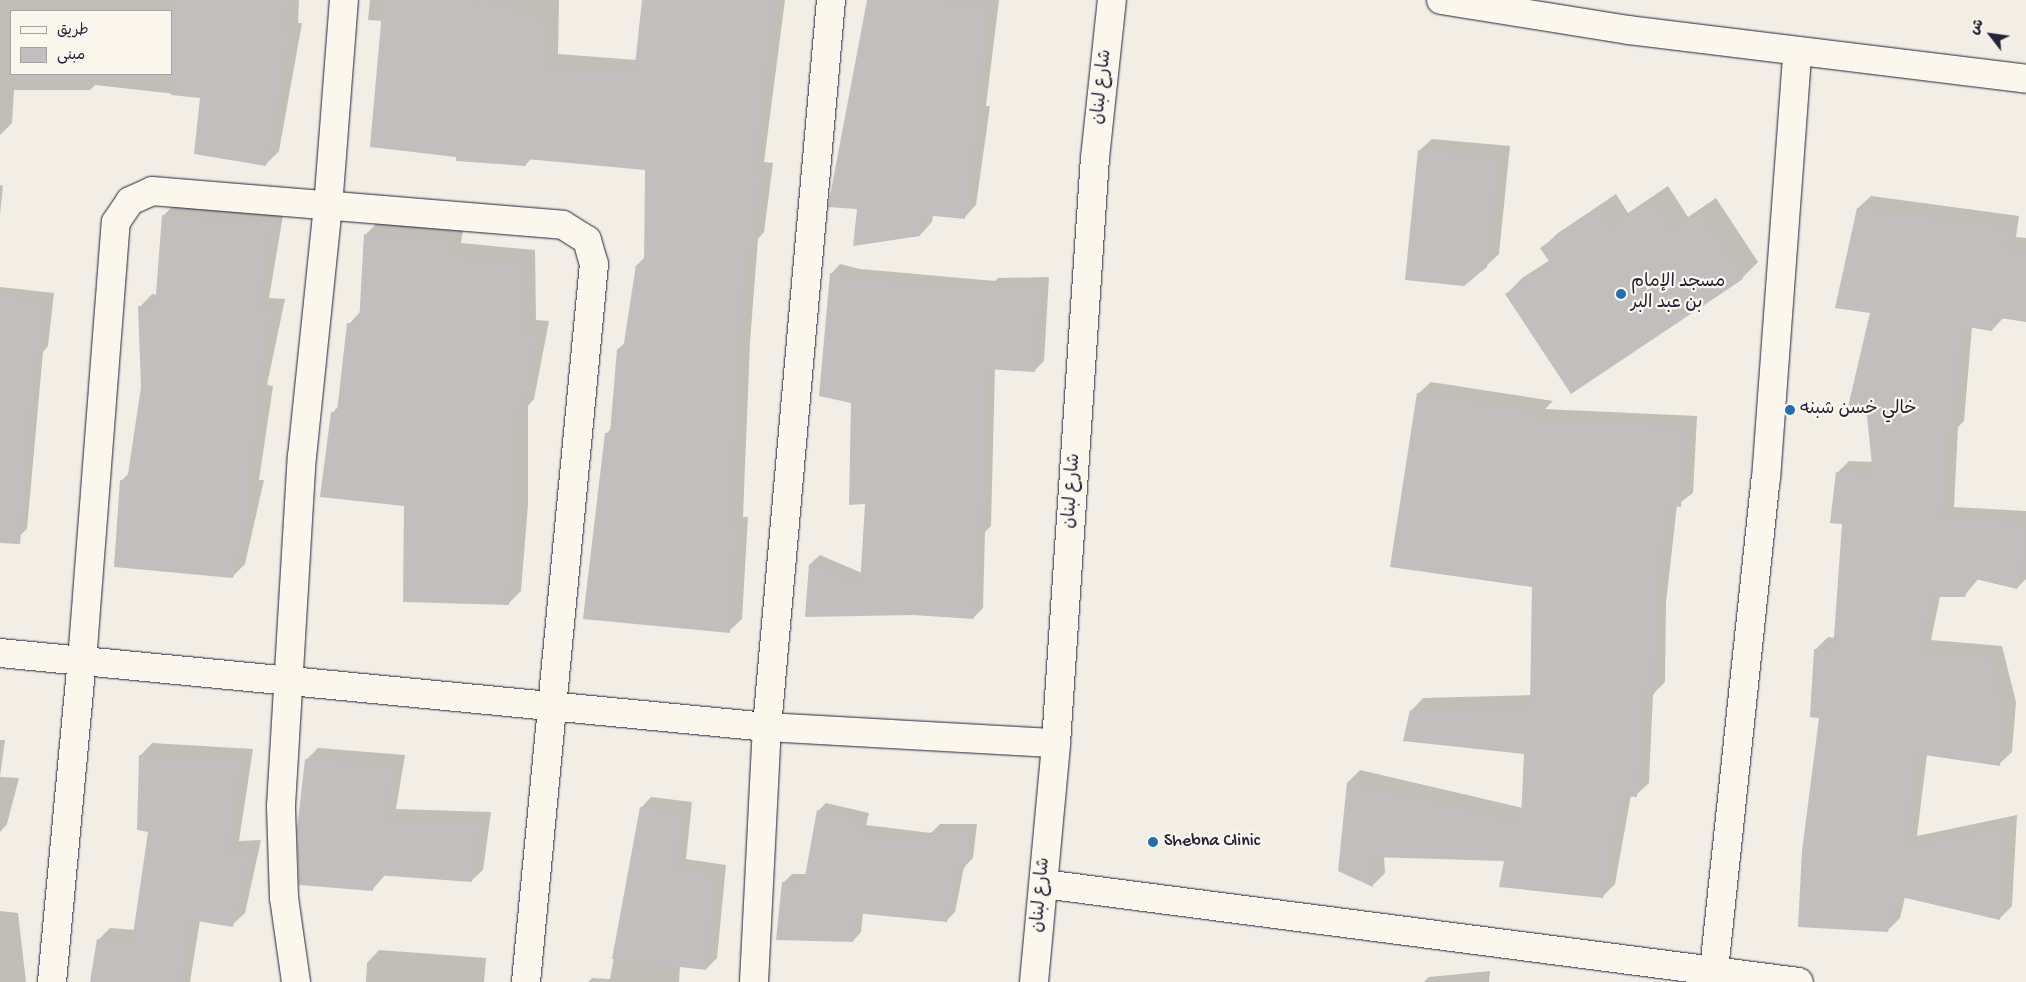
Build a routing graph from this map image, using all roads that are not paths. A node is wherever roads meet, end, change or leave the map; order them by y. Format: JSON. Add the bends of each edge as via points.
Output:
{"nodes":[{"id":1,"x":344,"y":0,"type":"edge"},
{"id":2,"x":831,"y":0,"type":"edge"},
{"id":3,"x":1112,"y":0,"type":"edge"},
{"id":4,"x":1441,"y":0,"type":"edge"},
{"id":5,"x":1797,"y":52,"type":"junction"},
{"id":6,"x":2026,"y":79,"type":"edge"},
{"id":7,"x":328,"y":207,"type":"junction"},
{"id":8,"x":0,"y":653,"type":"edge"},
{"id":9,"x":82,"y":661,"type":"junction"},
{"id":10,"x":289,"y":683,"type":"junction"},
{"id":11,"x":553,"y":707,"type":"junction"},
{"id":12,"x":766,"y":727,"type":"junction"},
{"id":13,"x":1056,"y":743,"type":"junction"},
{"id":14,"x":1044,"y":884,"type":"junction"},
{"id":15,"x":1714,"y":970,"type":"junction"},
{"id":16,"x":52,"y":982,"type":"edge"},
{"id":17,"x":296,"y":982,"type":"edge"},
{"id":18,"x":526,"y":982,"type":"edge"},
{"id":19,"x":754,"y":982,"type":"edge"},
{"id":20,"x":1034,"y":982,"type":"edge"},
{"id":21,"x":1799,"y":982,"type":"edge"}],
"edges":[{"from":1,"to":7,"type":"street"},
{"from":2,"to":12,"type":"street"},
{"from":3,"to":13,"type":"street","name":"شارع لبنان","via":[[1095,158]]},
{"from":4,"to":5,"type":"street"},
{"from":5,"to":6,"type":"street"},
{"from":5,"to":15,"type":"street","via":[[1766,479]]},
{"from":7,"to":9,"type":"street","via":[[152,191],[130,201],[116,222]]},
{"from":7,"to":10,"type":"street","via":[[302,457]]},
{"from":7,"to":11,"type":"street","via":[[563,225],[587,240],[594,264]]},
{"from":8,"to":9,"type":"street"},
{"from":9,"to":10,"type":"street"},
{"from":9,"to":16,"type":"street"},
{"from":10,"to":11,"type":"street"},
{"from":10,"to":17,"type":"street","via":[[281,806],[284,898]]},
{"from":11,"to":12,"type":"street"},
{"from":11,"to":18,"type":"street"},
{"from":12,"to":13,"type":"street"},
{"from":12,"to":19,"type":"street"},
{"from":13,"to":14,"type":"street","name":"شارع لبنان"},
{"from":14,"to":15,"type":"street"},
{"from":14,"to":20,"type":"street","name":"شارع لبنان"},
{"from":15,"to":21,"type":"street"}]}
